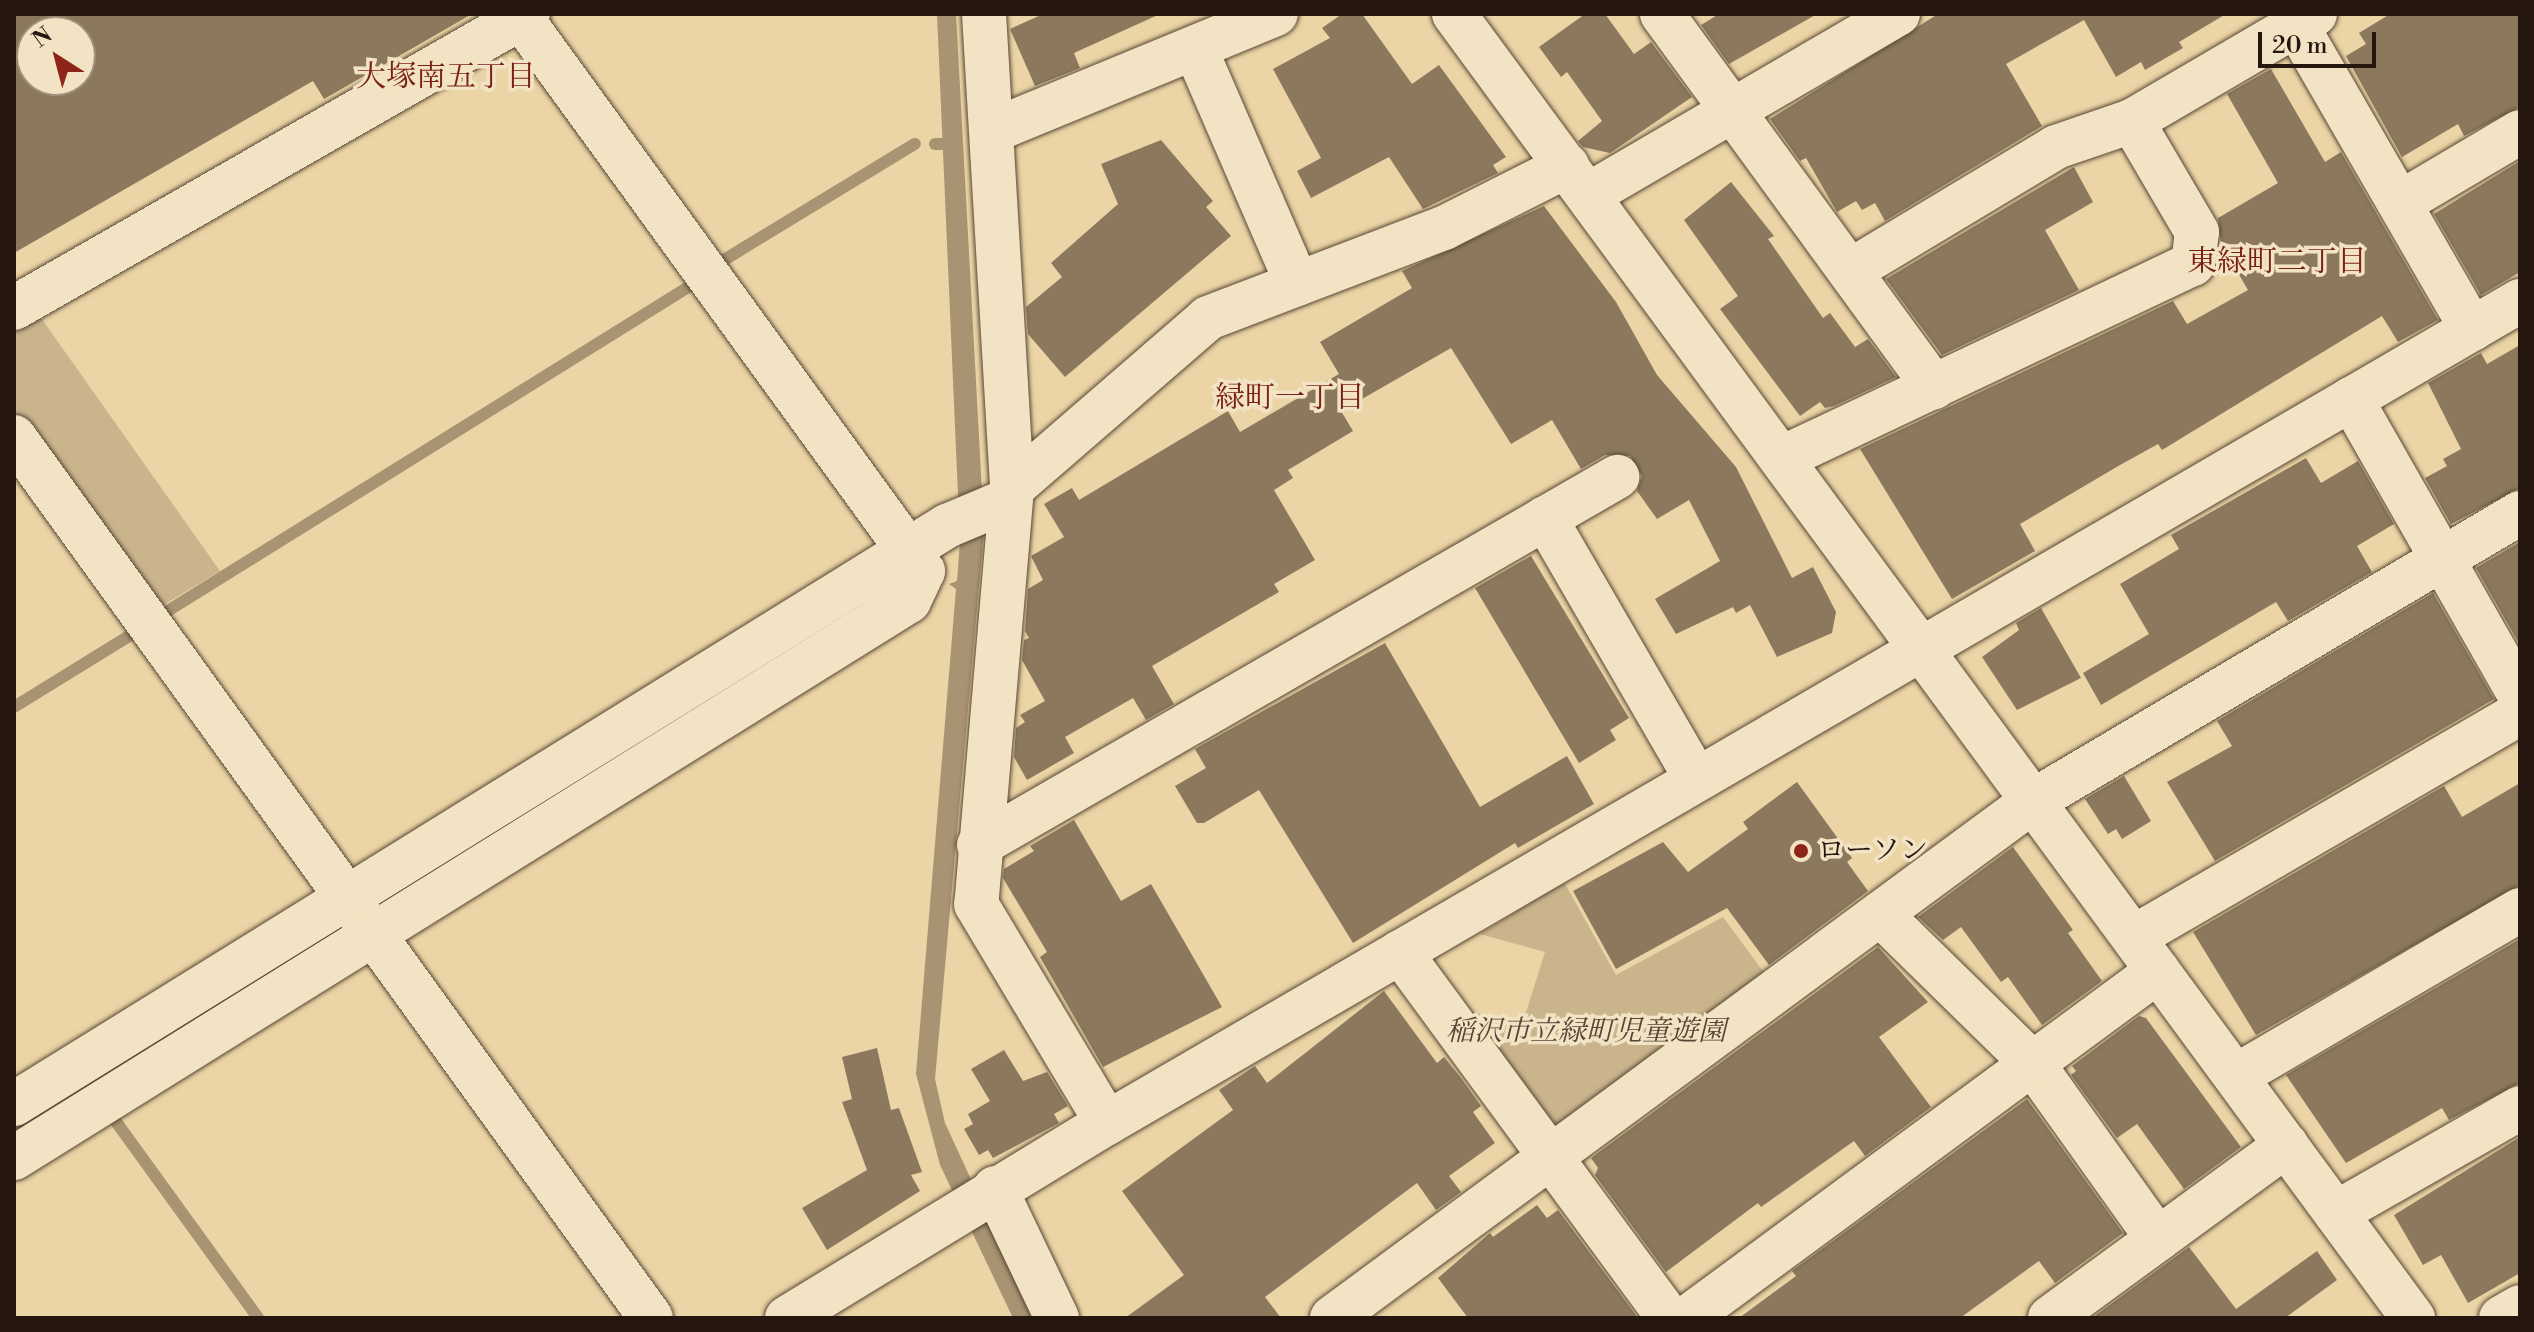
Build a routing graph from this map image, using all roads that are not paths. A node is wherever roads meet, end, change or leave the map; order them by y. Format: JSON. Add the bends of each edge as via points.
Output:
{"nodes":[{"id":1,"x":984,"y":14,"type":"edge"},
{"id":2,"x":1276,"y":14,"type":"edge"},
{"id":3,"x":1454,"y":14,"type":"edge"},
{"id":4,"x":1662,"y":14,"type":"edge"},
{"id":5,"x":1898,"y":14,"type":"edge"},
{"id":6,"x":524,"y":16,"type":"edge"},
{"id":7,"x":2300,"y":18,"type":"edge"},
{"id":8,"x":1195,"y":48,"type":"junction"},
{"id":9,"x":1732,"y":111,"type":"junction"},
{"id":10,"x":2132,"y":121,"type":"junction"},
{"id":11,"x":992,"y":131,"type":"junction"},
{"id":12,"x":2520,"y":132,"type":"edge"},
{"id":13,"x":1577,"y":181,"type":"junction"},
{"id":14,"x":2400,"y":203,"type":"junction"},
{"id":15,"x":1850,"y":271,"type":"junction"},
{"id":16,"x":1297,"y":284,"type":"junction"},
{"id":17,"x":2520,"y":301,"type":"edge"},
{"id":18,"x":14,"y":308,"type":"edge"},
{"id":19,"x":2472,"y":329,"type":"junction"},
{"id":20,"x":1934,"y":387,"type":"junction"},
{"id":21,"x":2351,"y":399,"type":"junction"},
{"id":22,"x":14,"y":437,"type":"edge"},
{"id":23,"x":1782,"y":458,"type":"junction"},
{"id":24,"x":1617,"y":477,"type":"dead end"},
{"id":25,"x":1004,"y":498,"type":"junction"},
{"id":26,"x":2520,"y":513,"type":"edge"},
{"id":27,"x":1545,"y":518,"type":"junction"},
{"id":28,"x":908,"y":550,"type":"junction"},
{"id":29,"x":2442,"y":558,"type":"junction"},
{"id":30,"x":1922,"y":648,"type":"junction"},
{"id":31,"x":2520,"y":695,"type":"edge"},
{"id":32,"x":2520,"y":713,"type":"edge"},
{"id":33,"x":1696,"y":779,"type":"junction"},
{"id":34,"x":2033,"y":801,"type":"junction"},
{"id":35,"x":979,"y":845,"type":"junction"},
{"id":36,"x":346,"y":896,"type":"junction"},
{"id":37,"x":2520,"y":910,"type":"edge"},
{"id":38,"x":1880,"y":914,"type":"junction"},
{"id":39,"x":374,"y":935,"type":"junction"},
{"id":40,"x":1400,"y":952,"type":"junction"},
{"id":41,"x":2146,"y":954,"type":"junction"},
{"id":42,"x":2033,"y":1064,"type":"junction"},
{"id":43,"x":2236,"y":1076,"type":"junction"},
{"id":44,"x":14,"y":1104,"type":"edge"},
{"id":45,"x":2520,"y":1108,"type":"edge"},
{"id":46,"x":1107,"y":1123,"type":"junction"},
{"id":47,"x":2286,"y":1145,"type":"junction"},
{"id":48,"x":1550,"y":1157,"type":"junction"},
{"id":49,"x":14,"y":1158,"type":"edge"},
{"id":50,"x":991,"y":1191,"type":"junction"},
{"id":51,"x":2336,"y":1213,"type":"junction"},
{"id":52,"x":2158,"y":1239,"type":"junction"},
{"id":53,"x":2520,"y":1307,"type":"edge"},
{"id":54,"x":651,"y":1318,"type":"edge"},
{"id":55,"x":787,"y":1318,"type":"edge"},
{"id":56,"x":1057,"y":1318,"type":"edge"},
{"id":57,"x":1332,"y":1318,"type":"edge"},
{"id":58,"x":1669,"y":1318,"type":"edge"},
{"id":59,"x":1687,"y":1318,"type":"edge"},
{"id":60,"x":2050,"y":1318,"type":"edge"},
{"id":61,"x":2412,"y":1318,"type":"edge"},
{"id":62,"x":2501,"y":1318,"type":"edge"}],
"edges":[{"from":1,"to":11,"type":"street"},
{"from":2,"to":8,"type":"street"},
{"from":3,"to":13,"type":"street"},
{"from":4,"to":9,"type":"street"},
{"from":5,"to":9,"type":"street"},
{"from":6,"to":18,"type":"street"},
{"from":6,"to":28,"type":"street"},
{"from":7,"to":10,"type":"street"},
{"from":7,"to":14,"type":"street"},
{"from":8,"to":11,"type":"street"},
{"from":8,"to":16,"type":"street"},
{"from":9,"to":13,"type":"street"},
{"from":9,"to":15,"type":"street"},
{"from":10,"to":15,"type":"street","via":[[2056,147]]},
{"from":10,"to":20,"type":"street","via":[[2197,232],[2193,264]]},
{"from":11,"to":25,"type":"street"},
{"from":12,"to":14,"type":"street"},
{"from":13,"to":16,"type":"street"},
{"from":13,"to":23,"type":"street"},
{"from":14,"to":19,"type":"street"},
{"from":15,"to":20,"type":"street"},
{"from":16,"to":25,"type":"street","via":[[1208,318]]},
{"from":17,"to":19,"type":"street"},
{"from":19,"to":21,"type":"street"},
{"from":20,"to":23,"type":"street"},
{"from":21,"to":29,"type":"street"},
{"from":21,"to":30,"type":"street"},
{"from":22,"to":36,"type":"street"},
{"from":23,"to":30,"type":"street"},
{"from":24,"to":27,"type":"street"},
{"from":25,"to":28,"type":"street"},
{"from":25,"to":35,"type":"street"},
{"from":26,"to":29,"type":"street"},
{"from":27,"to":33,"type":"street"},
{"from":27,"to":35,"type":"street"},
{"from":28,"to":36,"type":"street"},
{"from":28,"to":39,"type":"street","via":[[923,571],[909,601]]},
{"from":29,"to":31,"type":"street"},
{"from":29,"to":34,"type":"street"},
{"from":30,"to":33,"type":"street"},
{"from":30,"to":34,"type":"street"},
{"from":32,"to":41,"type":"street"},
{"from":33,"to":40,"type":"street"},
{"from":34,"to":38,"type":"street"},
{"from":34,"to":41,"type":"street"},
{"from":35,"to":46,"type":"street","via":[[976,904]]},
{"from":36,"to":39,"type":"street"},
{"from":36,"to":44,"type":"street"},
{"from":37,"to":43,"type":"street"},
{"from":38,"to":42,"type":"street"},
{"from":38,"to":48,"type":"street"},
{"from":39,"to":49,"type":"street"},
{"from":39,"to":54,"type":"street"},
{"from":40,"to":46,"type":"street"},
{"from":40,"to":48,"type":"street"},
{"from":41,"to":42,"type":"street"},
{"from":41,"to":43,"type":"street"},
{"from":42,"to":52,"type":"street"},
{"from":42,"to":59,"type":"street"},
{"from":43,"to":47,"type":"street"},
{"from":45,"to":51,"type":"street"},
{"from":46,"to":50,"type":"street"},
{"from":47,"to":51,"type":"street"},
{"from":47,"to":52,"type":"street"},
{"from":48,"to":57,"type":"street"},
{"from":48,"to":58,"type":"street"},
{"from":50,"to":55,"type":"street"},
{"from":50,"to":56,"type":"street"},
{"from":51,"to":61,"type":"street"},
{"from":52,"to":60,"type":"street"},
{"from":53,"to":62,"type":"street"}]}
